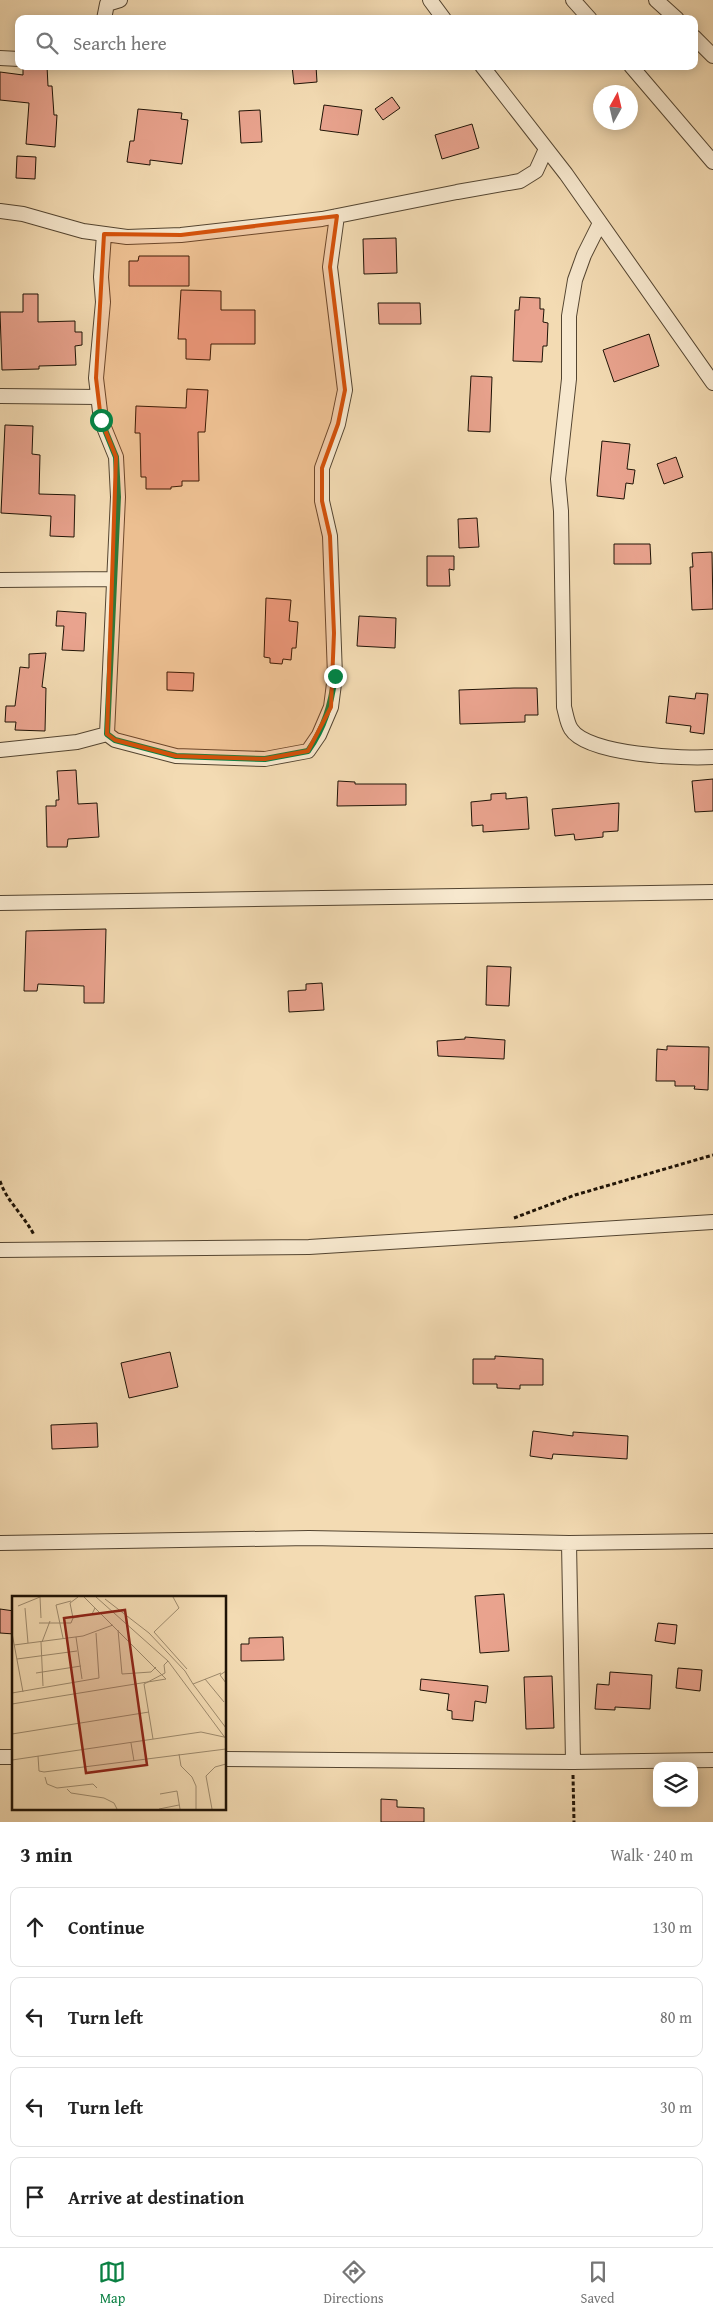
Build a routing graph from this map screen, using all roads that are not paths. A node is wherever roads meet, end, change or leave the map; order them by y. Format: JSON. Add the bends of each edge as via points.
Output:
{"nodes":[{"id":1,"x":120,"y":0,"type":"edge"},
{"id":2,"x":430,"y":0,"type":"edge"},
{"id":3,"x":574,"y":0,"type":"edge"},
{"id":4,"x":656,"y":0,"type":"edge"},
{"id":5,"x":106,"y":2,"type":"edge"},
{"id":6,"x":104,"y":15,"type":"edge"},
{"id":7,"x":441,"y":15,"type":"edge"},
{"id":8,"x":587,"y":15,"type":"edge"},
{"id":9,"x":673,"y":15,"type":"edge"},
{"id":10,"x":698,"y":40,"type":"edge"},
{"id":11,"x":713,"y":56,"type":"edge"},
{"id":12,"x":0,"y":58,"type":"edge"},
{"id":13,"x":15,"y":59,"type":"edge"},
{"id":14,"x":485,"y":70,"type":"edge"},
{"id":15,"x":634,"y":70,"type":"edge"},
{"id":16,"x":546,"y":149,"type":"junction"},
{"id":17,"x":713,"y":162,"type":"edge"},
{"id":18,"x":0,"y":211,"type":"edge"},
{"id":19,"x":337,"y":216,"type":"junction"},
{"id":20,"x":600,"y":223,"type":"junction"},
{"id":21,"x":104,"y":234,"type":"junction"},
{"id":22,"x":713,"y":383,"type":"edge"},
{"id":23,"x":0,"y":396,"type":"edge"},
{"id":24,"x":98,"y":397,"type":"junction"},
{"id":25,"x":114,"y":579,"type":"junction"},
{"id":26,"x":0,"y":580,"type":"edge"},
{"id":27,"x":107,"y":734,"type":"junction"},
{"id":28,"x":0,"y":750,"type":"edge"},
{"id":29,"x":713,"y":757,"type":"edge"},
{"id":30,"x":713,"y":892,"type":"edge"},
{"id":31,"x":0,"y":903,"type":"edge"},
{"id":32,"x":713,"y":1222,"type":"edge"},
{"id":33,"x":0,"y":1250,"type":"edge"},
{"id":34,"x":713,"y":1541,"type":"edge"},
{"id":35,"x":0,"y":1543,"type":"edge"},
{"id":36,"x":569,"y":1543,"type":"junction"},
{"id":37,"x":226,"y":1759,"type":"edge"},
{"id":38,"x":713,"y":1760,"type":"edge"},
{"id":39,"x":573,"y":1762,"type":"junction"}],
"edges":[{"from":1,"to":5,"type":"street"},
{"from":2,"to":7,"type":"street"},
{"from":3,"to":8,"type":"street"},
{"from":4,"to":9,"type":"street"},
{"from":5,"to":6,"type":"street"},
{"from":10,"to":11,"type":"street"},
{"from":12,"to":13,"type":"street"},
{"from":14,"to":16,"type":"street"},
{"from":15,"to":17,"type":"street"},
{"from":16,"to":19,"type":"street","via":[[536,171],[520,182]]},
{"from":16,"to":20,"type":"street"},
{"from":18,"to":21,"type":"street"},
{"from":19,"to":21,"type":"street","via":[[181,235],[127,237]]},
{"from":19,"to":27,"type":"street","via":[[330,266],[345,390],[338,424],[322,468],[322,501],[330,536],[335,676],[331,707],[320,735],[308,751],[265,759],[176,756],[115,740]]},
{"from":20,"to":22,"type":"street"},
{"from":20,"to":29,"type":"street","via":[[575,280],[569,316],[569,379],[558,479],[564,707],[571,730],[591,745],[627,752]]},
{"from":21,"to":24,"type":"street","via":[[103,302],[96,378]]},
{"from":23,"to":24,"type":"street"},
{"from":24,"to":25,"type":"street","via":[[101,420],[116,457],[118,497]]},
{"from":25,"to":26,"type":"street"},
{"from":25,"to":27,"type":"street"},
{"from":27,"to":28,"type":"street","via":[[77,742]]},
{"from":30,"to":31,"type":"street"},
{"from":32,"to":33,"type":"street","via":[[309,1247]]},
{"from":34,"to":36,"type":"street"},
{"from":35,"to":36,"type":"street","via":[[309,1538]]},
{"from":36,"to":39,"type":"street"},
{"from":37,"to":39,"type":"street"},
{"from":38,"to":39,"type":"street"}]}
